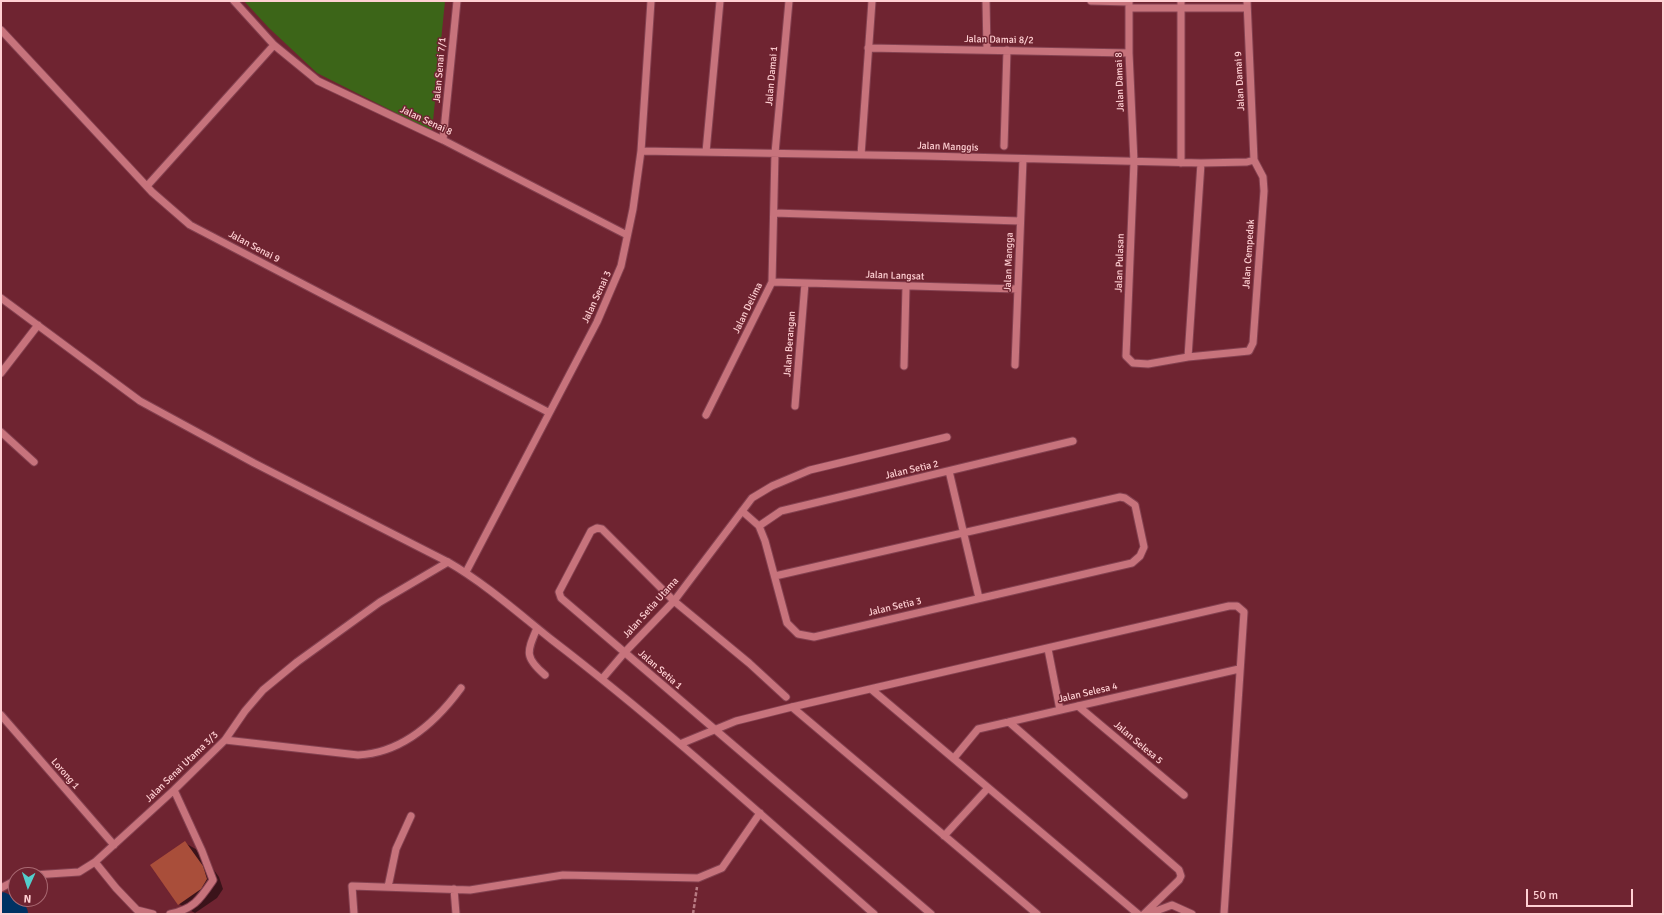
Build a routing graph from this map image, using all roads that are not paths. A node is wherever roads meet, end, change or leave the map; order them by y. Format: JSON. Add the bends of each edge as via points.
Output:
{"nodes":[{"id":1,"x":234,"y":1,"type":"edge"},
{"id":2,"x":457,"y":1,"type":"edge"},
{"id":3,"x":651,"y":1,"type":"edge"},
{"id":4,"x":720,"y":1,"type":"edge"},
{"id":5,"x":789,"y":1,"type":"edge"},
{"id":6,"x":872,"y":1,"type":"edge"},
{"id":7,"x":986,"y":1,"type":"edge"},
{"id":8,"x":1091,"y":1,"type":"edge"},
{"id":9,"x":1129,"y":4,"type":"edge"},
{"id":10,"x":1247,"y":4,"type":"edge"},
{"id":11,"x":1181,"y":5,"type":"edge"},
{"id":12,"x":1,"y":30,"type":"edge"},
{"id":13,"x":274,"y":45,"type":"junction"},
{"id":14,"x":868,"y":48,"type":"junction"},
{"id":15,"x":987,"y":50,"type":"junction"},
{"id":16,"x":1007,"y":50,"type":"junction"},
{"id":17,"x":1129,"y":53,"type":"junction"},
{"id":18,"x":443,"y":140,"type":"junction"},
{"id":19,"x":1004,"y":146,"type":"dead end"},
{"id":20,"x":641,"y":151,"type":"junction"},
{"id":21,"x":706,"y":152,"type":"junction"},
{"id":22,"x":775,"y":153,"type":"junction"},
{"id":23,"x":861,"y":154,"type":"junction"},
{"id":24,"x":1023,"y":159,"type":"junction"},
{"id":25,"x":1254,"y":160,"type":"junction"},
{"id":26,"x":1134,"y":162,"type":"junction"},
{"id":27,"x":1181,"y":163,"type":"junction"},
{"id":28,"x":1201,"y":163,"type":"junction"},
{"id":29,"x":147,"y":186,"type":"junction"},
{"id":30,"x":774,"y":213,"type":"junction"},
{"id":31,"x":1020,"y":221,"type":"junction"},
{"id":32,"x":627,"y":235,"type":"junction"},
{"id":33,"x":772,"y":282,"type":"junction"},
{"id":34,"x":805,"y":283,"type":"junction"},
{"id":35,"x":906,"y":287,"type":"junction"},
{"id":36,"x":1018,"y":289,"type":"junction"},
{"id":37,"x":1,"y":298,"type":"edge"},
{"id":38,"x":38,"y":325,"type":"junction"},
{"id":39,"x":1188,"y":357,"type":"junction"},
{"id":40,"x":1015,"y":365,"type":"dead end"},
{"id":41,"x":904,"y":366,"type":"dead end"},
{"id":42,"x":1,"y":373,"type":"edge"},
{"id":43,"x":795,"y":406,"type":"dead end"},
{"id":44,"x":548,"y":412,"type":"junction"},
{"id":45,"x":706,"y":415,"type":"dead end"},
{"id":46,"x":1,"y":432,"type":"edge"},
{"id":47,"x":947,"y":437,"type":"dead end"},
{"id":48,"x":1073,"y":441,"type":"dead end"},
{"id":49,"x":34,"y":462,"type":"dead end"},
{"id":50,"x":949,"y":471,"type":"junction"},
{"id":51,"x":742,"y":511,"type":"junction"},
{"id":52,"x":758,"y":526,"type":"junction"},
{"id":53,"x":964,"y":532,"type":"junction"},
{"id":54,"x":448,"y":562,"type":"junction"},
{"id":55,"x":466,"y":572,"type":"junction"},
{"id":56,"x":775,"y":576,"type":"junction"},
{"id":57,"x":979,"y":598,"type":"junction"},
{"id":58,"x":674,"y":601,"type":"junction"},
{"id":59,"x":537,"y":628,"type":"junction"},
{"id":60,"x":1048,"y":649,"type":"junction"},
{"id":61,"x":625,"y":652,"type":"junction"},
{"id":62,"x":1239,"y":669,"type":"junction"},
{"id":63,"x":545,"y":674,"type":"dead end"},
{"id":64,"x":602,"y":679,"type":"junction"},
{"id":65,"x":461,"y":688,"type":"dead end"},
{"id":66,"x":871,"y":690,"type":"junction"},
{"id":67,"x":786,"y":697,"type":"dead end"},
{"id":68,"x":1078,"y":706,"type":"junction"},
{"id":69,"x":792,"y":707,"type":"junction"},
{"id":70,"x":1060,"y":710,"type":"junction"},
{"id":71,"x":1,"y":715,"type":"edge"},
{"id":72,"x":1009,"y":722,"type":"junction"},
{"id":73,"x":713,"y":730,"type":"junction"},
{"id":74,"x":225,"y":740,"type":"junction"},
{"id":75,"x":680,"y":744,"type":"junction"},
{"id":76,"x":954,"y":758,"type":"junction"},
{"id":77,"x":988,"y":788,"type":"junction"},
{"id":78,"x":174,"y":790,"type":"junction"},
{"id":79,"x":1184,"y":795,"type":"dead end"},
{"id":80,"x":760,"y":813,"type":"junction"},
{"id":81,"x":412,"y":816,"type":"dead end"},
{"id":82,"x":944,"y":836,"type":"junction"},
{"id":83,"x":114,"y":845,"type":"junction"},
{"id":84,"x":95,"y":862,"type":"junction"},
{"id":85,"x":48,"y":874,"type":"edge"},
{"id":86,"x":388,"y":887,"type":"junction"},
{"id":87,"x":454,"y":889,"type":"junction"},
{"id":88,"x":178,"y":913,"type":"edge"},
{"id":89,"x":153,"y":914,"type":"edge"},
{"id":90,"x":170,"y":914,"type":"edge"},
{"id":91,"x":354,"y":914,"type":"edge"},
{"id":92,"x":456,"y":914,"type":"edge"},
{"id":93,"x":874,"y":914,"type":"edge"},
{"id":94,"x":931,"y":914,"type":"edge"},
{"id":95,"x":1037,"y":914,"type":"edge"},
{"id":96,"x":1138,"y":914,"type":"edge"},
{"id":97,"x":1144,"y":914,"type":"edge"},
{"id":98,"x":1148,"y":914,"type":"edge"},
{"id":99,"x":1192,"y":914,"type":"edge"},
{"id":100,"x":1224,"y":914,"type":"edge"}],
"edges":[{"from":1,"to":13,"type":"street","name":"Jalan Senai 8"},
{"from":2,"to":18,"type":"street","name":"Jalan Senai 7/1"},
{"from":3,"to":20,"type":"street","name":"Jalan Senai 3"},
{"from":4,"to":21,"type":"street"},
{"from":5,"to":22,"type":"street","name":"Jalan Damai 1"},
{"from":6,"to":14,"type":"street"},
{"from":7,"to":15,"type":"street"},
{"from":8,"to":9,"type":"street"},
{"from":9,"to":11,"type":"street"},
{"from":9,"to":17,"type":"street","name":"Jalan Damai 8"},
{"from":10,"to":11,"type":"street"},
{"from":10,"to":25,"type":"street","name":"Jalan Damai 9"},
{"from":11,"to":27,"type":"street"},
{"from":12,"to":29,"type":"street","name":"Jalan Senai 9"},
{"from":13,"to":18,"type":"street","name":"Jalan Senai 8","via":[[318,81]]},
{"from":13,"to":29,"type":"street"},
{"from":14,"to":15,"type":"street","name":"Jalan Damai 8/2"},
{"from":14,"to":23,"type":"street"},
{"from":15,"to":16,"type":"street","name":"Jalan Damai 8/2"},
{"from":16,"to":17,"type":"street","name":"Jalan Damai 8/2"},
{"from":16,"to":19,"type":"street"},
{"from":17,"to":26,"type":"street","name":"Jalan Damai 8"},
{"from":18,"to":32,"type":"street","name":"Jalan Senai 8"},
{"from":20,"to":21,"type":"street","name":"Jalan Manggis"},
{"from":20,"to":32,"type":"street","name":"Jalan Senai 3"},
{"from":21,"to":22,"type":"street","name":"Jalan Manggis"},
{"from":22,"to":23,"type":"street","name":"Jalan Manggis"},
{"from":22,"to":30,"type":"street","name":"Jalan Delima"},
{"from":23,"to":24,"type":"street","name":"Jalan Manggis"},
{"from":24,"to":26,"type":"street","name":"Jalan Manggis"},
{"from":24,"to":31,"type":"street","name":"Jalan Mangga"},
{"from":25,"to":28,"type":"street","name":"Jalan Manggis"},
{"from":25,"to":39,"type":"street","name":"Jalan Cempedak","via":[[1263,177],[1264,191],[1253,344],[1249,351]]},
{"from":26,"to":27,"type":"street","name":"Jalan Manggis"},
{"from":26,"to":39,"type":"street","name":"Jalan Pulasan","via":[[1126,356],[1133,363],[1148,364]]},
{"from":27,"to":28,"type":"street","name":"Jalan Manggis"},
{"from":28,"to":39,"type":"street"},
{"from":29,"to":44,"type":"street","name":"Jalan Senai 9","via":[[190,225]]},
{"from":30,"to":31,"type":"street"},
{"from":30,"to":33,"type":"street","name":"Jalan Delima"},
{"from":31,"to":36,"type":"street","name":"Jalan Mangga"},
{"from":32,"to":44,"type":"street","name":"Jalan Senai 3","via":[[622,266],[597,322]]},
{"from":33,"to":34,"type":"street","name":"Jalan Langsat"},
{"from":33,"to":45,"type":"street","name":"Jalan Delima"},
{"from":34,"to":35,"type":"street","name":"Jalan Langsat"},
{"from":34,"to":43,"type":"street","name":"Jalan Berangan"},
{"from":35,"to":36,"type":"street","name":"Jalan Langsat"},
{"from":35,"to":41,"type":"street"},
{"from":36,"to":40,"type":"street","name":"Jalan Mangga"},
{"from":37,"to":38,"type":"street"},
{"from":38,"to":42,"type":"street"},
{"from":38,"to":54,"type":"street","via":[[140,401],[254,463]]},
{"from":44,"to":55,"type":"street","name":"Jalan Senai 3"},
{"from":46,"to":49,"type":"street"},
{"from":47,"to":51,"type":"street","name":"Jalan Setia Utama","via":[[810,470],[772,486],[752,498]]},
{"from":48,"to":50,"type":"street","name":"Jalan Setia 2"},
{"from":50,"to":52,"type":"street","name":"Jalan Setia 2","via":[[780,511]]},
{"from":50,"to":53,"type":"street"},
{"from":51,"to":52,"type":"street","name":"Jalan Setia 3"},
{"from":51,"to":58,"type":"street","name":"Jalan Setia Utama"},
{"from":52,"to":56,"type":"street","name":"Jalan Setia 3"},
{"from":53,"to":56,"type":"street"},
{"from":53,"to":57,"type":"street"},
{"from":53,"to":57,"type":"street","name":"Jalan Setia 3","via":[[1114,498],[1125,498],[1135,505],[1144,548],[1132,563]]},
{"from":54,"to":55,"type":"street"},
{"from":54,"to":74,"type":"street","name":"Jalan Senai Utama 3/3","via":[[380,602],[297,662],[263,690]]},
{"from":55,"to":59,"type":"street"},
{"from":56,"to":57,"type":"street","name":"Jalan Setia 3","via":[[787,623],[798,634],[814,637]]},
{"from":58,"to":61,"type":"street","name":"Jalan Setia Utama"},
{"from":58,"to":61,"type":"street","name":"Jalan Setia 1","via":[[602,529],[596,528],[591,531],[559,592],[561,598]]},
{"from":58,"to":67,"type":"street"},
{"from":59,"to":63,"type":"street","via":[[528,648],[529,654],[533,664]]},
{"from":59,"to":64,"type":"street"},
{"from":60,"to":62,"type":"street","via":[[1237,606],[1244,612]]},
{"from":60,"to":66,"type":"street"},
{"from":60,"to":70,"type":"street"},
{"from":61,"to":64,"type":"street","name":"Jalan Setia Utama"},
{"from":61,"to":73,"type":"street","name":"Jalan Setia 1"},
{"from":62,"to":68,"type":"street","name":"Jalan Selesa 4"},
{"from":62,"to":100,"type":"street"},
{"from":64,"to":75,"type":"street"},
{"from":65,"to":74,"type":"street","via":[[446,708],[424,729],[401,744],[373,754],[358,755]]},
{"from":66,"to":69,"type":"street"},
{"from":66,"to":76,"type":"street"},
{"from":68,"to":70,"type":"street","name":"Jalan Selesa 4"},
{"from":68,"to":79,"type":"street","name":"Jalan Selesa 5"},
{"from":69,"to":73,"type":"street","via":[[736,721]]},
{"from":69,"to":82,"type":"street"},
{"from":70,"to":72,"type":"street","name":"Jalan Selesa 4"},
{"from":71,"to":83,"type":"street","name":"Lorong 1"},
{"from":72,"to":76,"type":"street","name":"Jalan Selesa 4","via":[[978,729]]},
{"from":72,"to":97,"type":"street","via":[[1179,870],[1179,880]]},
{"from":73,"to":75,"type":"street"},
{"from":73,"to":94,"type":"street","name":"Jalan Setia 1"},
{"from":74,"to":78,"type":"street","name":"Jalan Senai Utama 3/3"},
{"from":75,"to":80,"type":"street"},
{"from":76,"to":77,"type":"street"},
{"from":77,"to":82,"type":"street"},
{"from":77,"to":96,"type":"street"},
{"from":78,"to":83,"type":"street","name":"Jalan Senai Utama 3/3"},
{"from":78,"to":88,"type":"street","via":[[213,880],[199,901]]},
{"from":80,"to":87,"type":"street","via":[[722,868],[698,878],[563,875],[470,890]]},
{"from":80,"to":93,"type":"street"},
{"from":81,"to":86,"type":"street","via":[[396,849]]},
{"from":82,"to":95,"type":"street"},
{"from":83,"to":84,"type":"street","name":"Jalan Senai Utama 3/3"},
{"from":84,"to":85,"type":"street","name":"Jalan Senai Utama 3/3","via":[[79,872]]},
{"from":84,"to":89,"type":"street","via":[[137,910]]},
{"from":86,"to":87,"type":"street"},
{"from":86,"to":91,"type":"street","via":[[352,886]]},
{"from":87,"to":92,"type":"street"},
{"from":88,"to":90,"type":"street"},
{"from":98,"to":99,"type":"street","via":[[1172,905]]}]}
